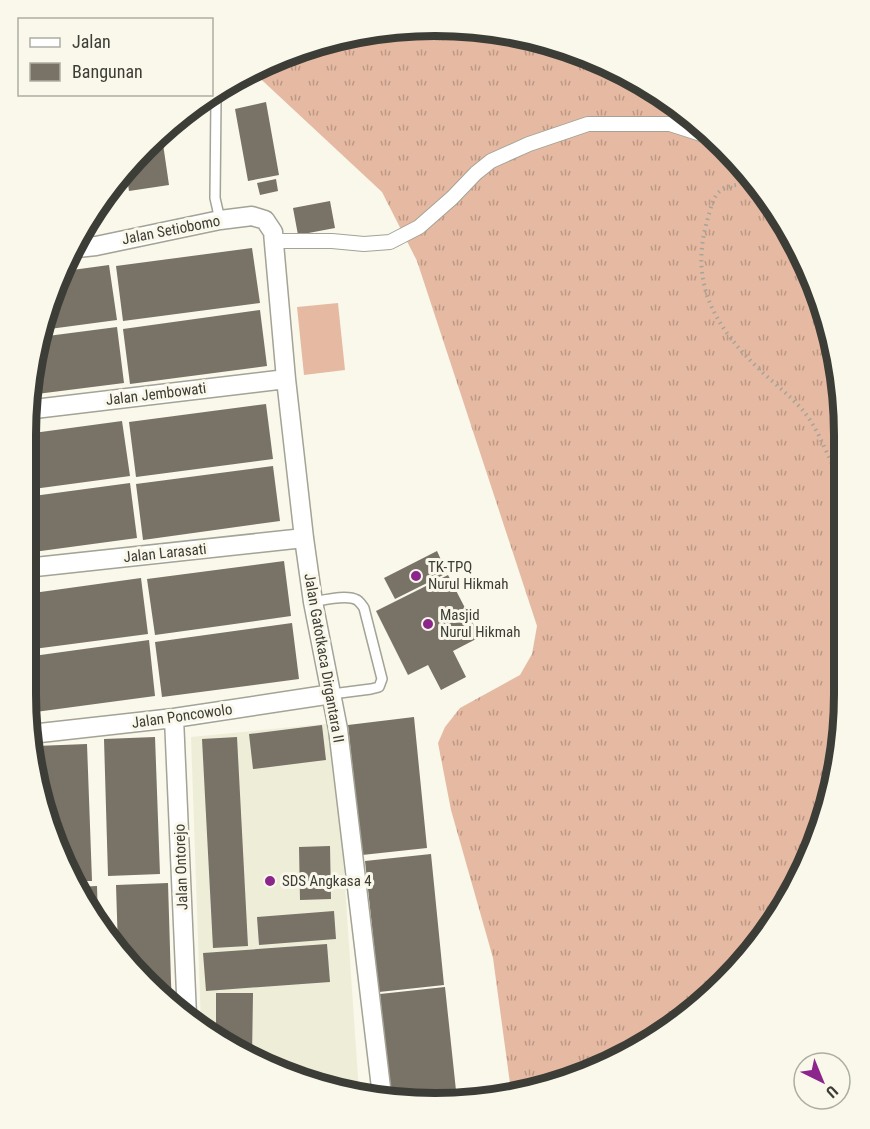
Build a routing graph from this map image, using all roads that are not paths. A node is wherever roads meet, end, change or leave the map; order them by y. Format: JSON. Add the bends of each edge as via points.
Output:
{"nodes":[{"id":1,"x":216,"y":101,"type":"edge"},
{"id":2,"x":695,"y":132,"type":"edge"},
{"id":3,"x":220,"y":220,"type":"junction"},
{"id":4,"x":266,"y":220,"type":"joint"},
{"id":5,"x":274,"y":241,"type":"junction"},
{"id":6,"x":83,"y":247,"type":"edge"},
{"id":7,"x":286,"y":379,"type":"junction"},
{"id":8,"x":37,"y":409,"type":"edge"},
{"id":9,"x":304,"y":538,"type":"junction"},
{"id":10,"x":36,"y":567,"type":"edge"},
{"id":11,"x":313,"y":602,"type":"junction"},
{"id":12,"x":332,"y":694,"type":"junction"},
{"id":13,"x":174,"y":718,"type":"junction"},
{"id":14,"x":38,"y":733,"type":"edge"},
{"id":15,"x":187,"y":1006,"type":"edge"},
{"id":16,"x":381,"y":1090,"type":"edge"}],
"edges":[{"from":1,"to":3,"type":"lane","via":[[215,198]]},
{"from":2,"to":5,"type":"street","via":[[670,124],[588,124],[491,161],[419,227],[390,242]]},
{"from":3,"to":4,"type":"street","name":"Jalan Setiobomo","via":[[252,216]]},
{"from":3,"to":6,"type":"street","name":"Jalan Setiobomo"},
{"from":4,"to":5,"type":"street","name":"Jalan Gatotkaca Dirgantara II"},
{"from":5,"to":7,"type":"street","name":"Jalan Gatotkaca Dirgantara II"},
{"from":7,"to":8,"type":"street","name":"Jalan Jembowati"},
{"from":7,"to":9,"type":"street","name":"Jalan Gatotkaca Dirgantara II"},
{"from":9,"to":10,"type":"street","name":"Jalan Larasati"},
{"from":9,"to":11,"type":"street","name":"Jalan Gatotkaca Dirgantara II"},
{"from":11,"to":12,"type":"street","name":"Jalan Gatotkaca Dirgantara II"},
{"from":11,"to":12,"type":"lane","via":[[332,598],[357,600],[364,608],[382,679],[379,687]]},
{"from":12,"to":13,"type":"street","name":"Jalan Poncowolo"},
{"from":12,"to":16,"type":"street","name":"Jalan Gatotkaca Dirgantara II"},
{"from":13,"to":14,"type":"street","name":"Jalan Poncowolo"},
{"from":13,"to":15,"type":"street","name":"Jalan Ontorejo"}]}
